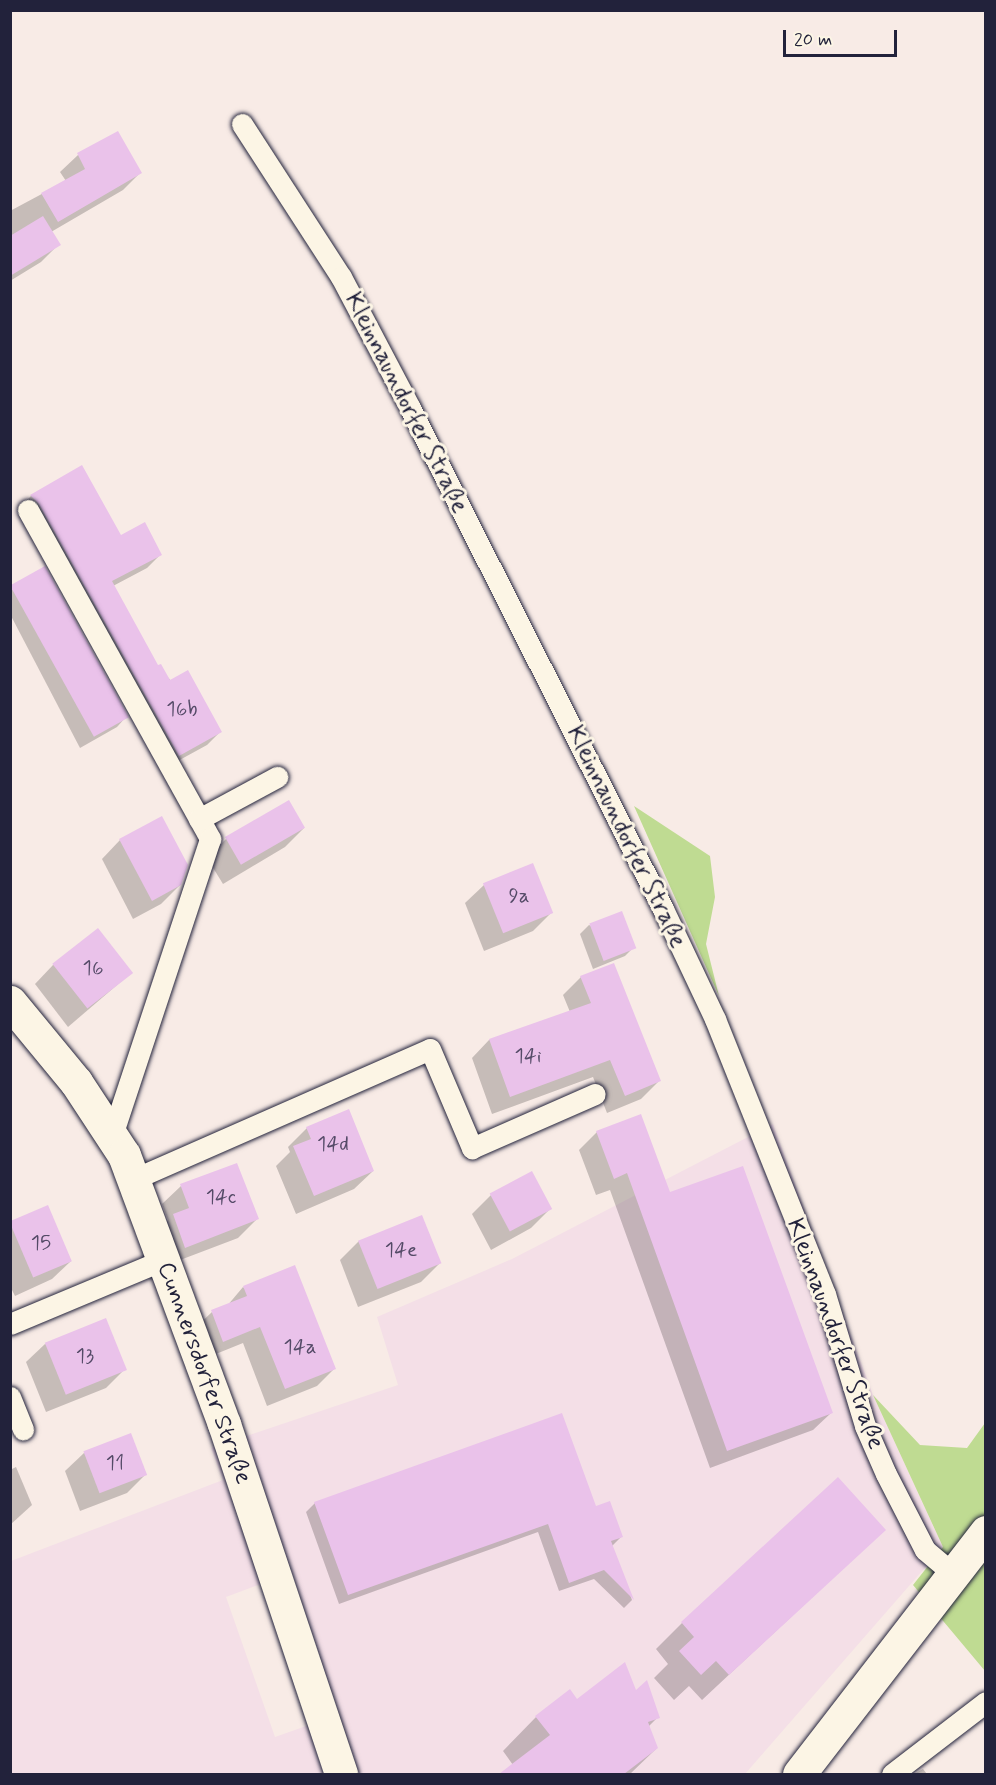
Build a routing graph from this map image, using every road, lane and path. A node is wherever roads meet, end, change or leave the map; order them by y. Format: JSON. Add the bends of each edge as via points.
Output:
{"nodes":[{"id":1,"x":242,"y":124,"type":"dead end"},
{"id":2,"x":28,"y":510,"type":"dead end"},
{"id":3,"x":277,"y":777,"type":"dead end"},
{"id":4,"x":199,"y":819,"type":"junction"},
{"id":5,"x":10,"y":1002,"type":"edge"},
{"id":6,"x":595,"y":1095,"type":"dead end"},
{"id":7,"x":112,"y":1136,"type":"junction"},
{"id":8,"x":134,"y":1179,"type":"junction"},
{"id":9,"x":164,"y":1260,"type":"junction"},
{"id":10,"x":10,"y":1324,"type":"edge"},
{"id":11,"x":10,"y":1397,"type":"edge"},
{"id":12,"x":23,"y":1430,"type":"dead end"},
{"id":13,"x":986,"y":1532,"type":"edge"},
{"id":14,"x":952,"y":1573,"type":"junction"},
{"id":15,"x":986,"y":1702,"type":"edge"},
{"id":16,"x":341,"y":1774,"type":"edge"},
{"id":17,"x":799,"y":1774,"type":"edge"},
{"id":18,"x":892,"y":1774,"type":"edge"}],
"edges":[{"from":1,"to":14,"type":"lane","name":"Kleinnaundorfer Straße","via":[[346,287],[663,909],[715,1019],[825,1294],[885,1474],[925,1550]]},
{"from":2,"to":4,"type":"lane"},
{"from":3,"to":4,"type":"lane"},
{"from":4,"to":7,"type":"lane","via":[[210,839]]},
{"from":5,"to":7,"type":"street","name":"Cunnersdorfer Straße","via":[[76,1082]]},
{"from":6,"to":8,"type":"lane","via":[[472,1148],[429,1049]]},
{"from":7,"to":8,"type":"street","name":"Cunnersdorfer Straße"},
{"from":8,"to":9,"type":"street","name":"Cunnersdorfer Straße"},
{"from":9,"to":10,"type":"lane"},
{"from":9,"to":16,"type":"street","name":"Cunnersdorfer Straße","via":[[246,1486]]},
{"from":11,"to":12,"type":"lane"},
{"from":13,"to":14,"type":"street"},
{"from":14,"to":17,"type":"street"},
{"from":15,"to":18,"type":"lane"}]}
